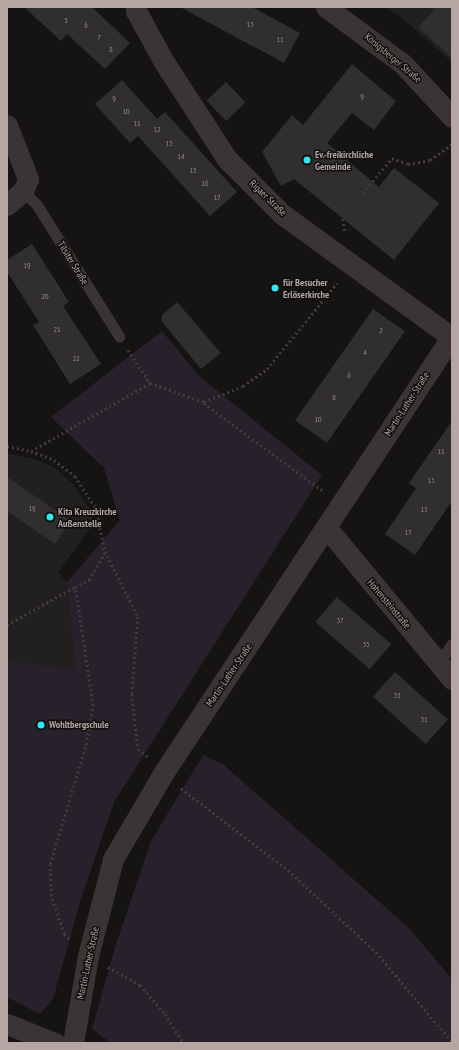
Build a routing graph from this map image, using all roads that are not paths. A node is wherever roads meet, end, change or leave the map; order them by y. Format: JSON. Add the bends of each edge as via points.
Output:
{"nodes":[{"id":1,"x":326,"y":7,"type":"edge"},
{"id":2,"x":134,"y":8,"type":"edge"},
{"id":3,"x":452,"y":116,"type":"edge"},
{"id":4,"x":7,"y":125,"type":"edge"},
{"id":5,"x":23,"y":192,"type":"junction"},
{"id":6,"x":7,"y":205,"type":"edge"},
{"id":7,"x":119,"y":336,"type":"road end"},
{"id":8,"x":452,"y":336,"type":"edge"},
{"id":9,"x":326,"y":528,"type":"junction"},
{"id":10,"x":452,"y":644,"type":"edge"},
{"id":11,"x":446,"y":671,"type":"edge"},
{"id":12,"x":7,"y":1024,"type":"edge"},
{"id":13,"x":55,"y":1043,"type":"edge"},
{"id":14,"x":73,"y":1043,"type":"edge"}],
"edges":[{"from":1,"to":3,"type":"street","name":"Königsberger Straße","via":[[403,64]]},
{"from":2,"to":8,"type":"street","name":"Rigaer Straße","via":[[164,62],[228,159],[282,214],[351,266]]},
{"from":4,"to":5,"type":"street","via":[[28,179]]},
{"from":5,"to":6,"type":"street"},
{"from":5,"to":7,"type":"lane","name":"Tilsiter Straße","via":[[37,205]]},
{"from":8,"to":9,"type":"street","name":"Martin-Luther-Straße"},
{"from":9,"to":11,"type":"street","name":"Hohensteinstraße"},
{"from":9,"to":14,"type":"street","name":"Martin-Luther-Straße","via":[[164,772],[113,859],[88,956]]},
{"from":10,"to":11,"type":"lane"},
{"from":12,"to":13,"type":"street"}]}
